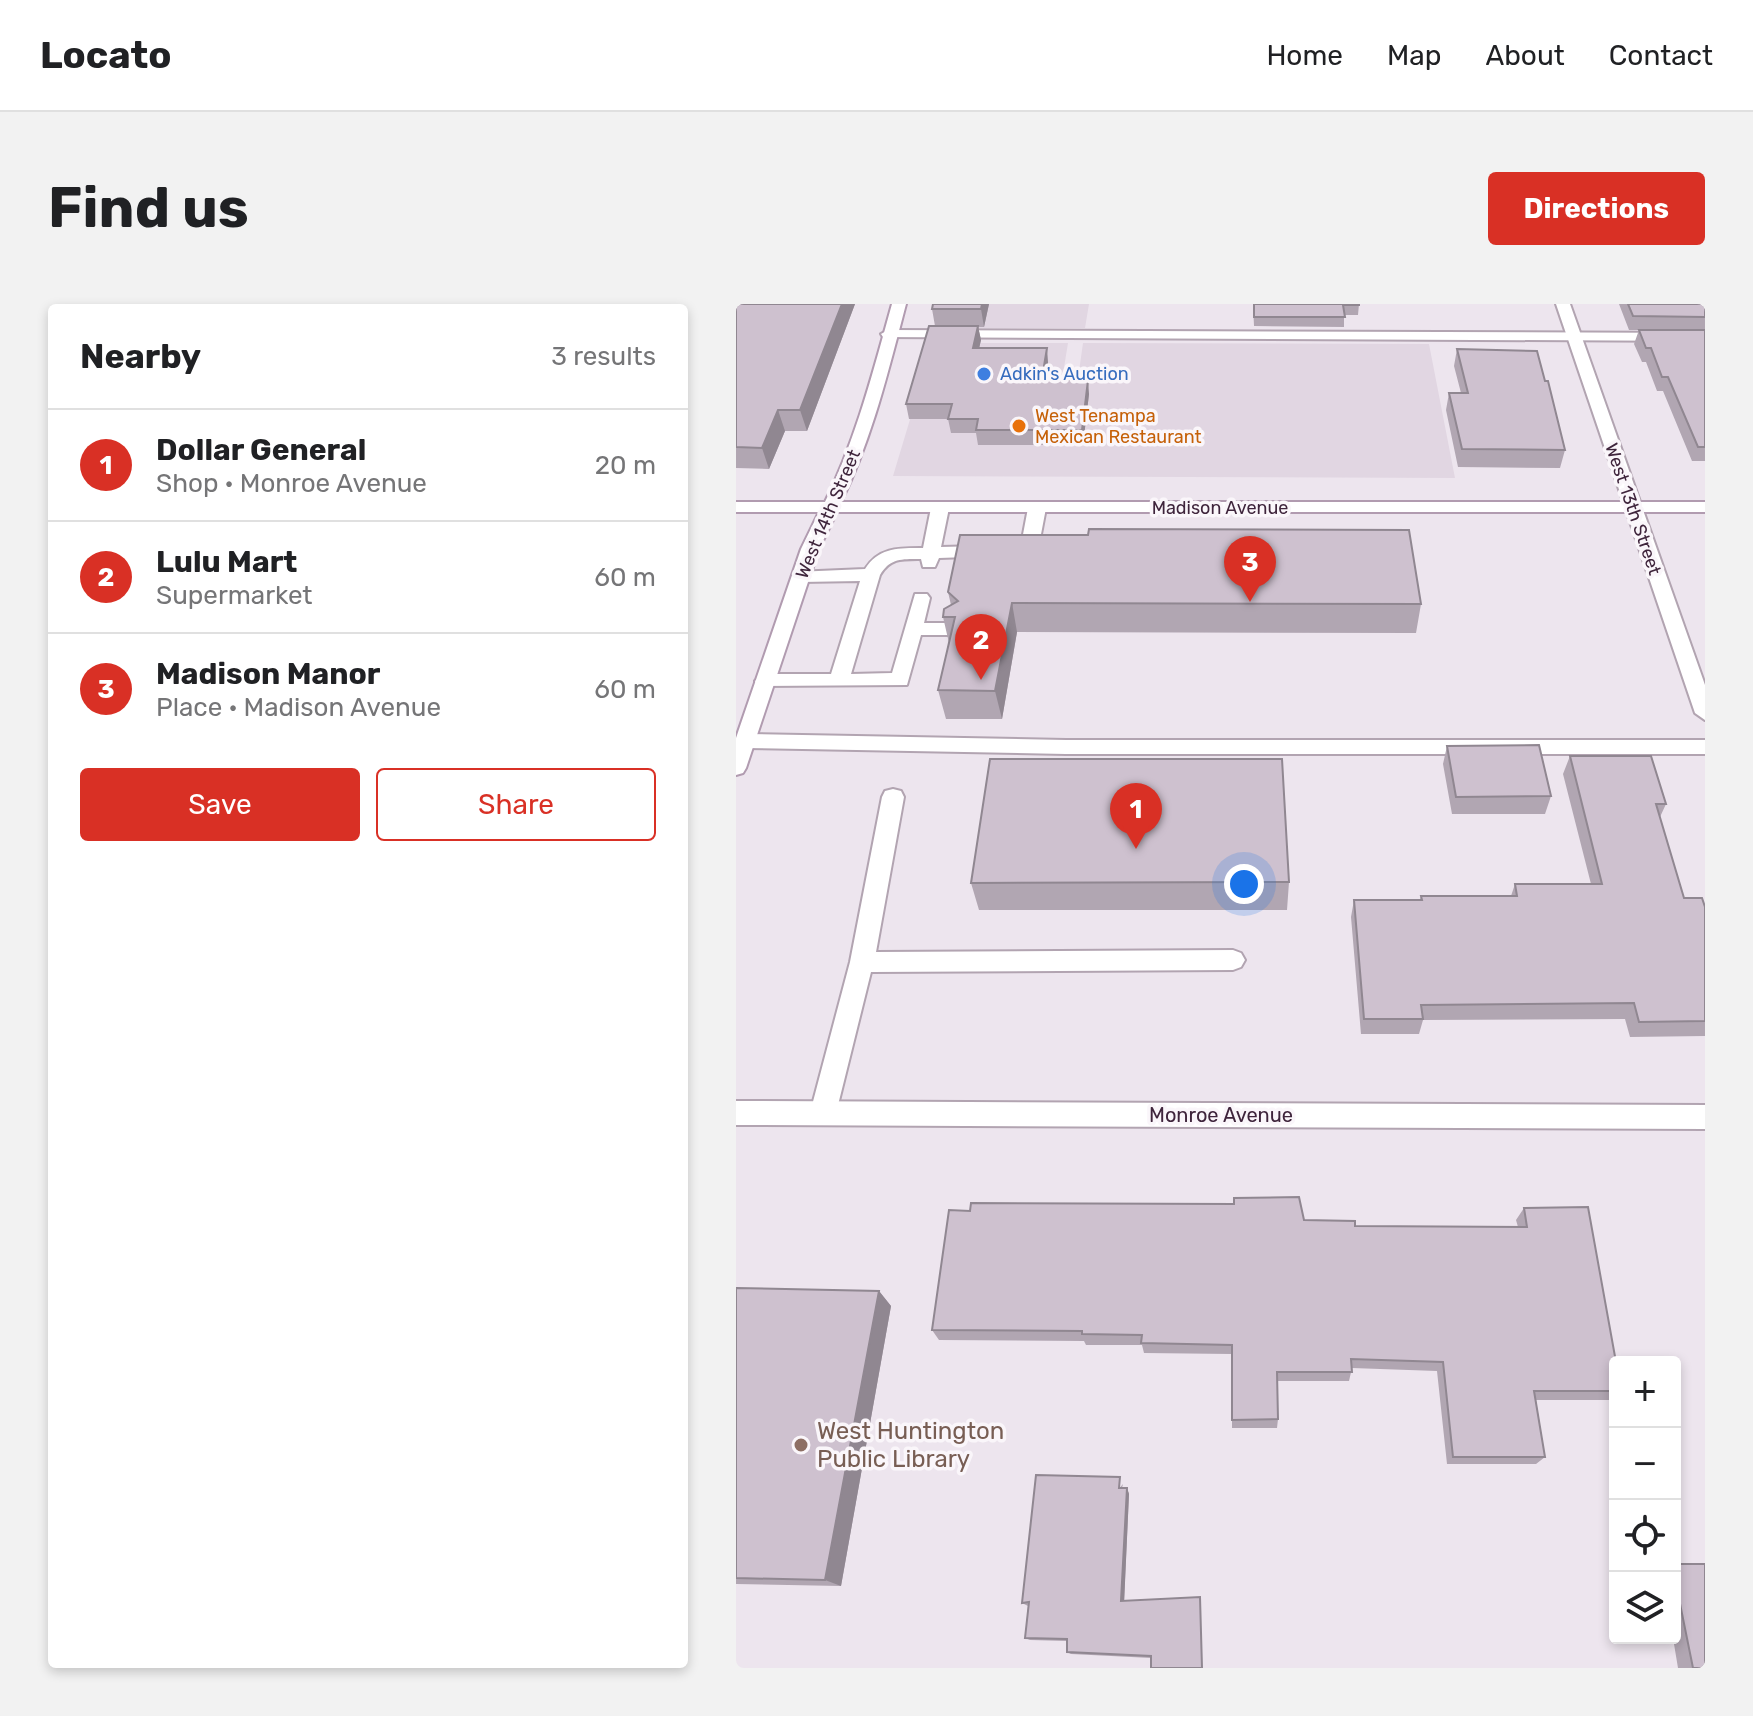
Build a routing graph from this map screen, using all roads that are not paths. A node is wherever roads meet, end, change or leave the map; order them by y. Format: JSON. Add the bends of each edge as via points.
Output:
{"nodes":[{"id":1,"x":899,"y":304,"type":"edge"},
{"id":2,"x":1563,"y":304,"type":"edge"},
{"id":3,"x":888,"y":334,"type":"junction"},
{"id":4,"x":1573,"y":334,"type":"junction"},
{"id":5,"x":1705,"y":337,"type":"edge"},
{"id":6,"x":736,"y":507,"type":"edge"},
{"id":7,"x":829,"y":507,"type":"junction"},
{"id":8,"x":1632,"y":507,"type":"junction"},
{"id":9,"x":1705,"y":507,"type":"edge"},
{"id":10,"x":940,"y":508,"type":"junction"},
{"id":11,"x":1037,"y":508,"type":"junction"},
{"id":12,"x":930,"y":558,"type":"junction"},
{"id":13,"x":871,"y":575,"type":"junction"},
{"id":14,"x":801,"y":576,"type":"junction"},
{"id":15,"x":921,"y":598,"type":"dead end"},
{"id":16,"x":914,"y":629,"type":"junction"},
{"id":17,"x":953,"y":629,"type":"edge"},
{"id":18,"x":839,"y":680,"type":"junction"},
{"id":19,"x":765,"y":681,"type":"junction"},
{"id":20,"x":1705,"y":713,"type":"edge"},
{"id":21,"x":745,"y":741,"type":"junction"},
{"id":22,"x":1705,"y":747,"type":"edge"},
{"id":23,"x":736,"y":768,"type":"edge"},
{"id":24,"x":893,"y":797,"type":"dead end"},
{"id":25,"x":1233,"y":960,"type":"dead end"},
{"id":26,"x":862,"y":962,"type":"junction"},
{"id":27,"x":736,"y":1113,"type":"edge"},
{"id":28,"x":823,"y":1113,"type":"junction"},
{"id":29,"x":1705,"y":1117,"type":"edge"}],
"edges":[{"from":1,"to":3,"type":"street","name":"West 14th Street"},
{"from":2,"to":4,"type":"street","name":"West 13th Street"},
{"from":3,"to":4,"type":"street"},
{"from":3,"to":7,"type":"street","name":"West 14th Street","via":[[867,420]]},
{"from":4,"to":5,"type":"street"},
{"from":4,"to":8,"type":"street","name":"West 13th Street"},
{"from":6,"to":7,"type":"street","name":"Madison Avenue"},
{"from":7,"to":10,"type":"street","name":"Madison Avenue"},
{"from":7,"to":14,"type":"street","name":"West 14th Street"},
{"from":8,"to":9,"type":"street","name":"Madison Avenue"},
{"from":8,"to":11,"type":"street","name":"Madison Avenue"},
{"from":8,"to":20,"type":"street","name":"West 13th Street"},
{"from":10,"to":11,"type":"street","name":"Madison Avenue"},
{"from":10,"to":12,"type":"street"},
{"from":11,"to":12,"type":"street","via":[[1029,550],[999,557]]},
{"from":12,"to":13,"type":"street","via":[[895,554],[880,560]]},
{"from":13,"to":14,"type":"street"},
{"from":13,"to":18,"type":"street"},
{"from":14,"to":19,"type":"street","name":"West 14th Street"},
{"from":15,"to":16,"type":"street"},
{"from":16,"to":17,"type":"street"},
{"from":16,"to":18,"type":"street","via":[[900,680]]},
{"from":18,"to":19,"type":"street"},
{"from":19,"to":21,"type":"street","name":"West 14th Street"},
{"from":21,"to":22,"type":"street","via":[[1097,748]]},
{"from":21,"to":23,"type":"street","name":"West 14th Street"},
{"from":24,"to":26,"type":"street"},
{"from":25,"to":26,"type":"street"},
{"from":26,"to":28,"type":"street"},
{"from":27,"to":28,"type":"street","name":"Monroe Avenue"},
{"from":28,"to":29,"type":"street","name":"Monroe Avenue"}]}
